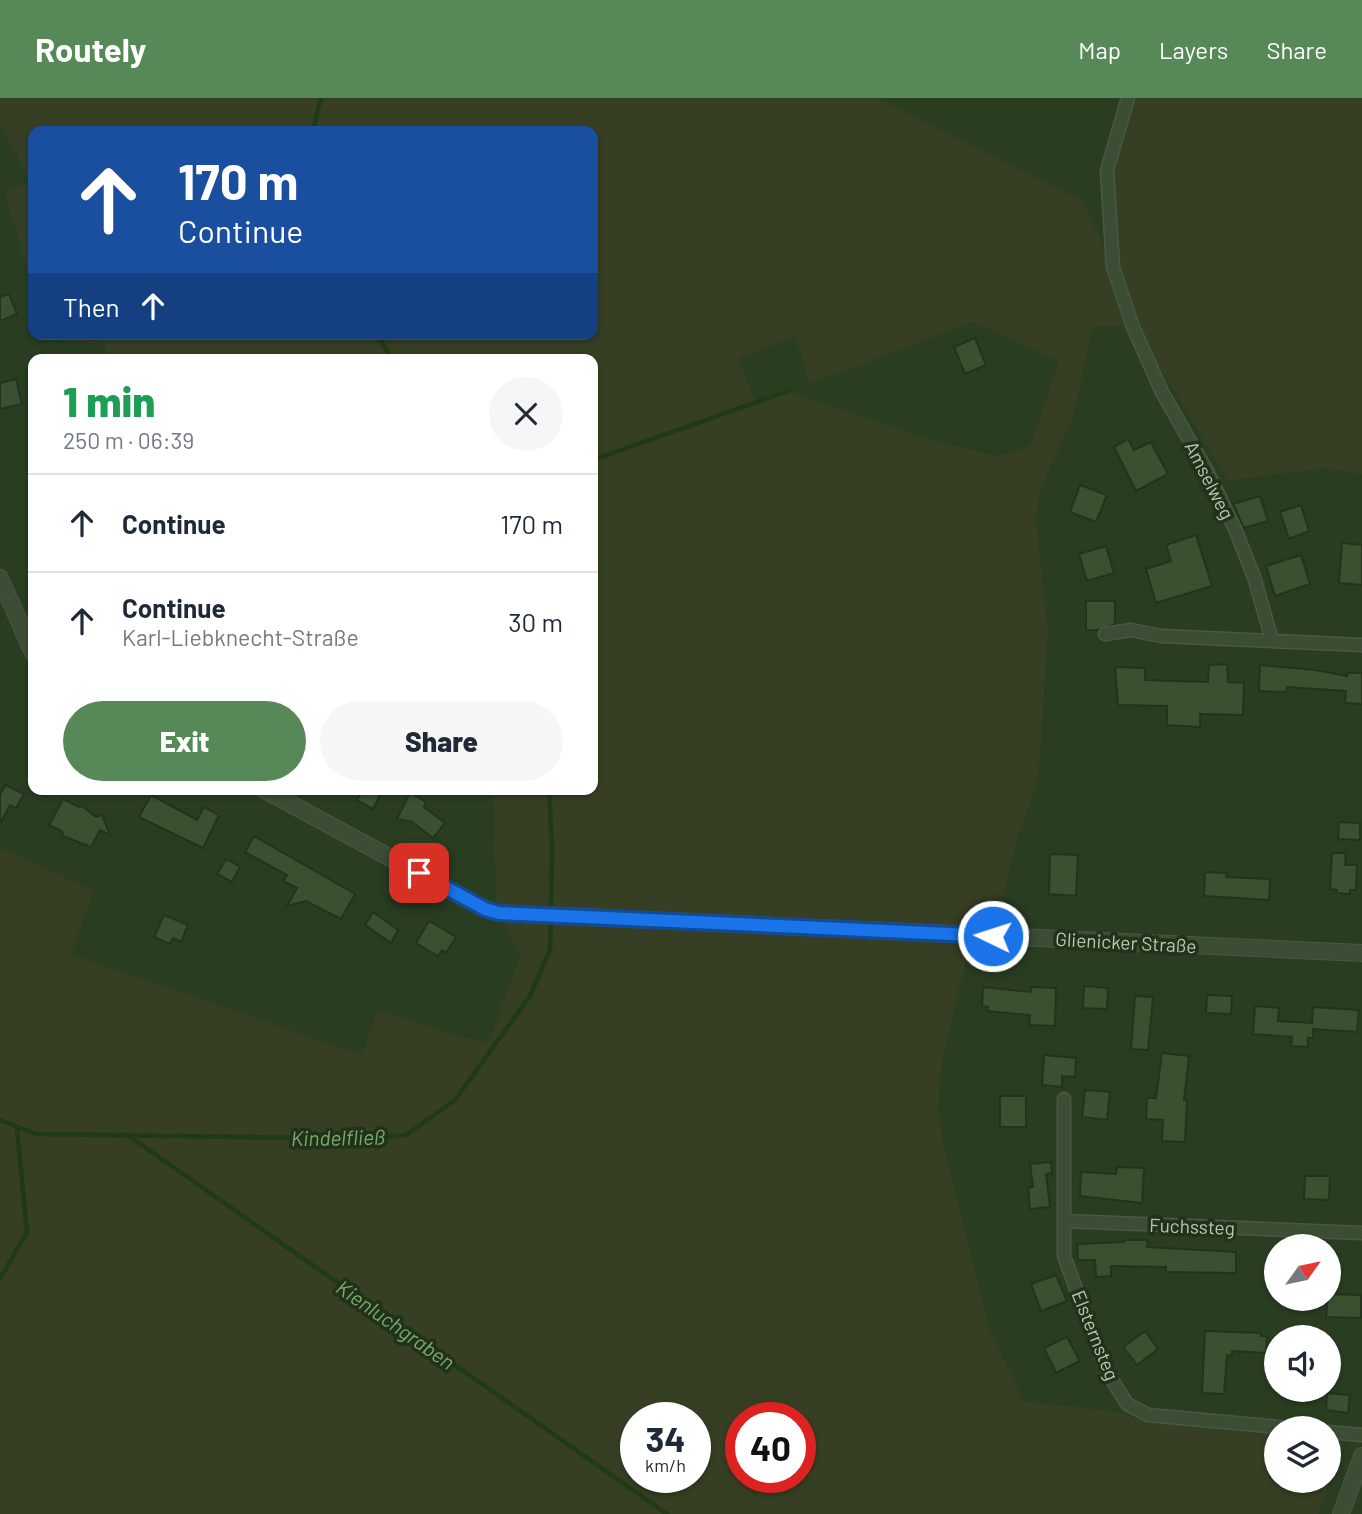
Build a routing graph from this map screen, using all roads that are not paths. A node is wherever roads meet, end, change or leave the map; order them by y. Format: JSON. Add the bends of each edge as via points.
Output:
{"nodes":[{"id":1,"x":1128,"y":98,"type":"edge"},
{"id":2,"x":0,"y":578,"type":"edge"},
{"id":3,"x":1105,"y":634,"type":"dead end"},
{"id":4,"x":1272,"y":640,"type":"junction"},
{"id":5,"x":28,"y":642,"type":"edge"},
{"id":6,"x":1362,"y":645,"type":"edge"},
{"id":7,"x":274,"y":795,"type":"edge"},
{"id":8,"x":1362,"y":953,"type":"edge"},
{"id":9,"x":1065,"y":1099,"type":"dead end"},
{"id":10,"x":1065,"y":1221,"type":"junction"},
{"id":11,"x":1362,"y":1233,"type":"edge"},
{"id":12,"x":1264,"y":1426,"type":"edge"},
{"id":13,"x":1341,"y":1433,"type":"edge"},
{"id":14,"x":1362,"y":1435,"type":"edge"},
{"id":15,"x":1362,"y":1456,"type":"edge"},
{"id":16,"x":1341,"y":1514,"type":"edge"}],
"edges":[{"from":1,"to":4,"type":"street","name":"Amselweg","via":[[1107,170],[1113,267],[1162,392],[1235,529]]},
{"from":2,"to":5,"type":"street"},
{"from":3,"to":4,"type":"street","via":[[1131,630],[1161,636]]},
{"from":4,"to":6,"type":"street"},
{"from":7,"to":8,"type":"street","name":"Glienicker Straße","via":[[485,909],[522,915]]},
{"from":9,"to":10,"type":"street","name":"Elsternsteg"},
{"from":10,"to":11,"type":"street","name":"Fuchssteg"},
{"from":10,"to":12,"type":"street","name":"Elsternsteg","via":[[1064,1256],[1107,1372],[1127,1404],[1148,1415]]},
{"from":13,"to":14,"type":"street"},
{"from":15,"to":16,"type":"street"}]}
